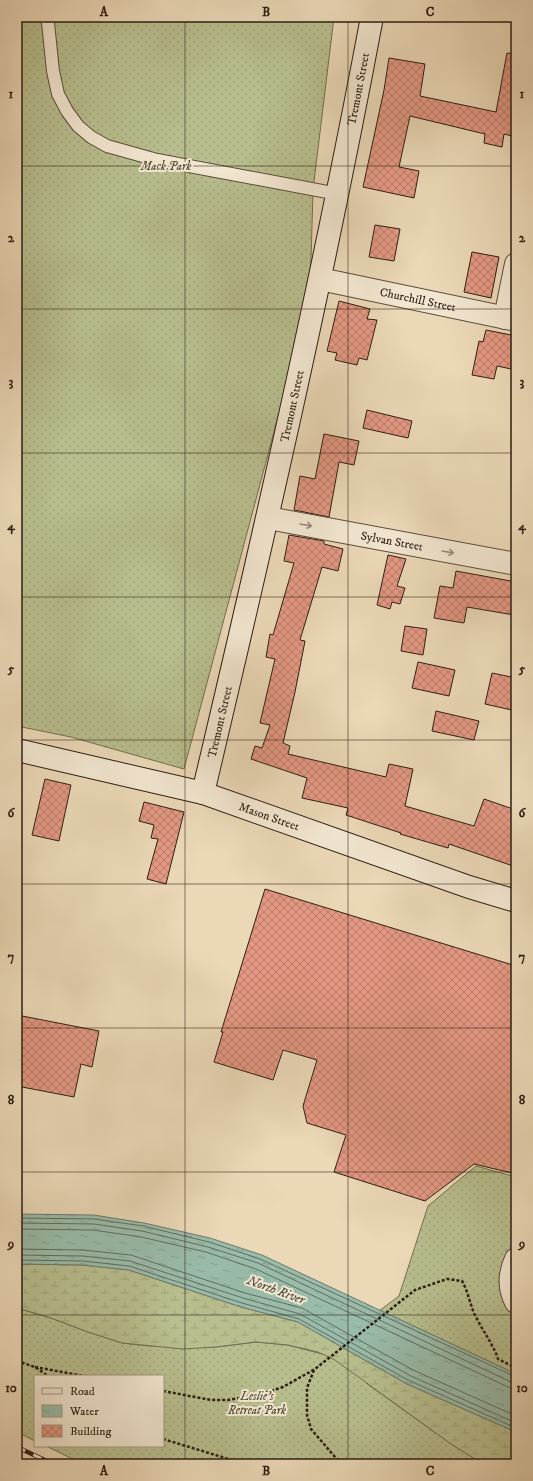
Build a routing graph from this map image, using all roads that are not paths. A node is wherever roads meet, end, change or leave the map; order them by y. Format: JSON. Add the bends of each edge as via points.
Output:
{"nodes":[{"id":1,"x":46,"y":17,"type":"edge"},
{"id":2,"x":372,"y":17,"type":"edge"},
{"id":3,"x":338,"y":194,"type":"junction"},
{"id":4,"x":516,"y":264,"type":"edge"},
{"id":5,"x":320,"y":279,"type":"junction"},
{"id":6,"x":510,"y":319,"type":"edge"},
{"id":7,"x":268,"y":518,"type":"junction"},
{"id":8,"x":516,"y":564,"type":"edge"},
{"id":9,"x":17,"y":750,"type":"edge"},
{"id":10,"x":202,"y":793,"type":"junction"},
{"id":11,"x":516,"y":901,"type":"edge"},
{"id":12,"x":516,"y":1259,"type":"edge"},
{"id":13,"x":516,"y":1302,"type":"edge"}],
"edges":[{"from":1,"to":3,"type":"lane","via":[[58,94],[78,126],[91,137],[107,146],[157,160]]},
{"from":2,"to":3,"type":"street","name":"Tremont Street"},
{"from":3,"to":5,"type":"street","name":"Tremont Street"},
{"from":4,"to":6,"type":"street"},
{"from":5,"to":6,"type":"street","name":"Churchill Street"},
{"from":5,"to":7,"type":"street","name":"Tremont Street"},
{"from":7,"to":8,"type":"street","name":"Sylvan Street","one_way":true},
{"from":7,"to":10,"type":"street","name":"Tremont Street"},
{"from":9,"to":10,"type":"street","name":"Mason Street"},
{"from":10,"to":11,"type":"street","name":"Mason Street","via":[[469,887]]},
{"from":12,"to":13,"type":"street","via":[[510,1279],[511,1291]]}]}
